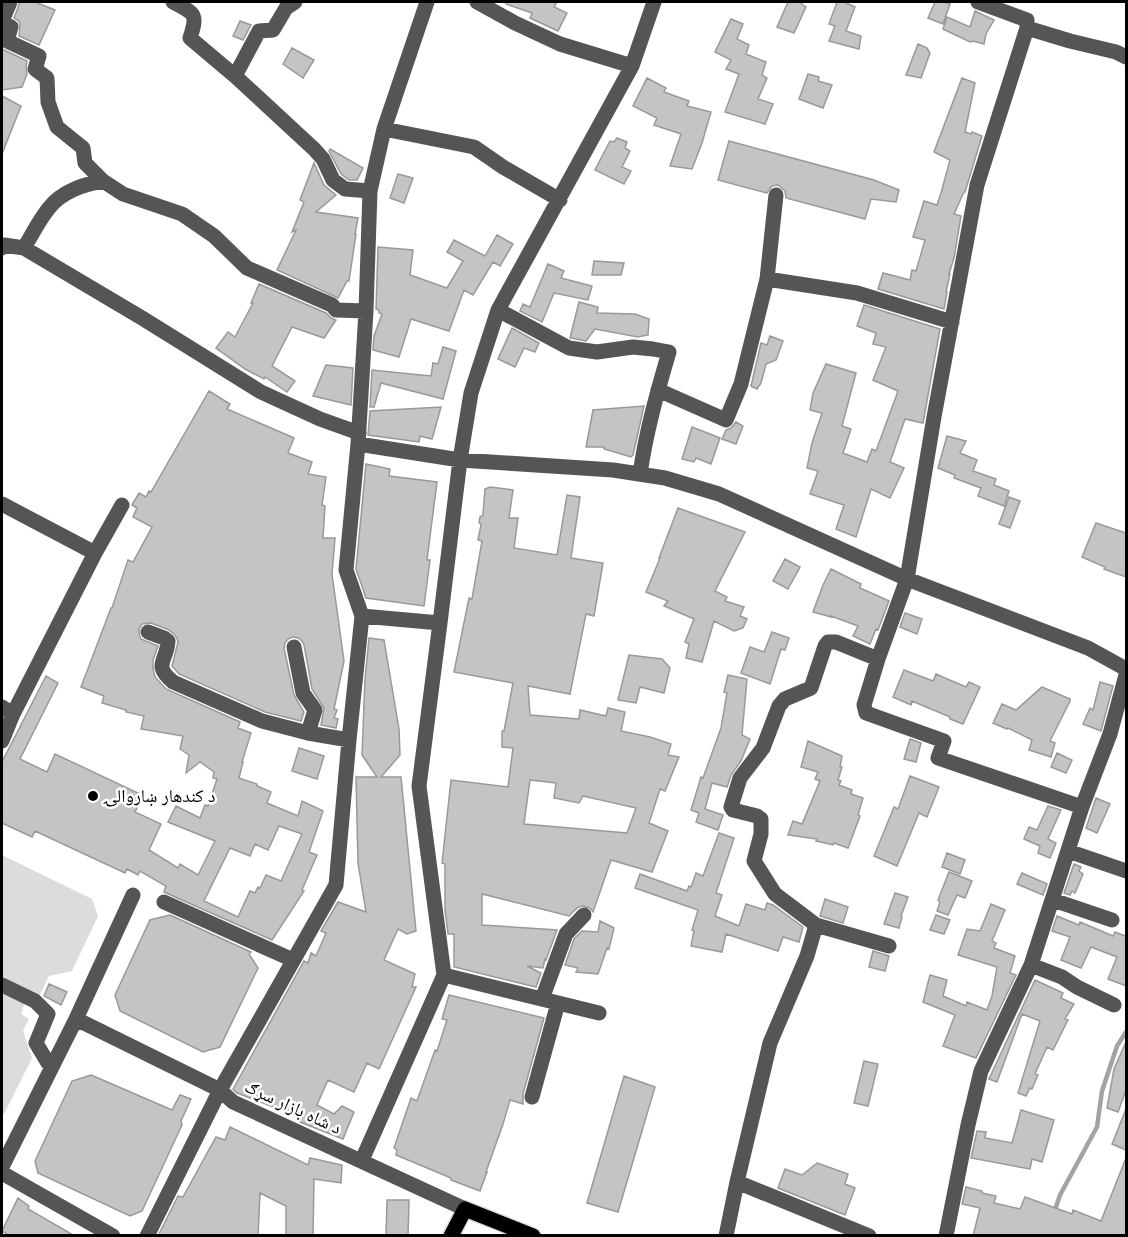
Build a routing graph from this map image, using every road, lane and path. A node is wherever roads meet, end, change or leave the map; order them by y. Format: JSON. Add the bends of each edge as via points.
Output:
{"nodes":[{"id":1,"x":10,"y":2,"type":"edge"},
{"id":2,"x":173,"y":2,"type":"edge"},
{"id":3,"x":295,"y":2,"type":"edge"},
{"id":4,"x":427,"y":2,"type":"edge"},
{"id":5,"x":477,"y":2,"type":"edge"},
{"id":6,"x":654,"y":2,"type":"edge"},
{"id":7,"x":978,"y":2,"type":"edge"},
{"id":8,"x":2,"y":22,"type":"edge"},
{"id":9,"x":1027,"y":28,"type":"junction"},
{"id":10,"x":1126,"y":57,"type":"edge"},
{"id":11,"x":632,"y":66,"type":"junction"},
{"id":12,"x":235,"y":76,"type":"junction"},
{"id":13,"x":384,"y":129,"type":"junction"},
{"id":14,"x":103,"y":181,"type":"junction"},
{"id":15,"x":370,"y":191,"type":"junction"},
{"id":16,"x":776,"y":195,"type":"dead end"},
{"id":17,"x":560,"y":200,"type":"junction"},
{"id":18,"x":2,"y":248,"type":"edge"},
{"id":19,"x":24,"y":248,"type":"junction"},
{"id":20,"x":766,"y":279,"type":"junction"},
{"id":21,"x":498,"y":310,"type":"junction"},
{"id":22,"x":366,"y":312,"type":"junction"},
{"id":23,"x":952,"y":322,"type":"junction"},
{"id":24,"x":658,"y":390,"type":"junction"},
{"id":25,"x":359,"y":438,"type":"junction"},
{"id":26,"x":460,"y":460,"type":"junction"},
{"id":27,"x":640,"y":474,"type":"junction"},
{"id":28,"x":2,"y":504,"type":"edge"},
{"id":29,"x":122,"y":505,"type":"dead end"},
{"id":30,"x":95,"y":554,"type":"junction"},
{"id":31,"x":907,"y":579,"type":"junction"},
{"id":32,"x":362,"y":616,"type":"junction"},
{"id":33,"x":440,"y":623,"type":"junction"},
{"id":34,"x":148,"y":632,"type":"dead end"},
{"id":35,"x":294,"y":647,"type":"dead end"},
{"id":36,"x":878,"y":659,"type":"junction"},
{"id":37,"x":1126,"y":669,"type":"edge"},
{"id":38,"x":1126,"y":675,"type":"edge"},
{"id":39,"x":7,"y":710,"type":"edge"},
{"id":40,"x":308,"y":732,"type":"junction"},
{"id":41,"x":349,"y":740,"type":"junction"},
{"id":42,"x":2,"y":741,"type":"edge"},
{"id":43,"x":1082,"y":807,"type":"junction"},
{"id":44,"x":1068,"y":852,"type":"junction"},
{"id":45,"x":1126,"y":871,"type":"edge"},
{"id":46,"x":133,"y":895,"type":"dead end"},
{"id":47,"x":1053,"y":900,"type":"junction"},
{"id":48,"x":164,"y":903,"type":"dead end"},
{"id":49,"x":584,"y":915,"type":"dead end"},
{"id":50,"x":1112,"y":920,"type":"dead end"},
{"id":51,"x":816,"y":925,"type":"junction"},
{"id":52,"x":889,"y":946,"type":"dead end"},
{"id":53,"x":293,"y":960,"type":"junction"},
{"id":54,"x":1031,"y":965,"type":"junction"},
{"id":55,"x":444,"y":975,"type":"junction"},
{"id":56,"x":2,"y":986,"type":"edge"},
{"id":57,"x":542,"y":999,"type":"junction"},
{"id":58,"x":558,"y":1003,"type":"junction"},
{"id":59,"x":1114,"y":1005,"type":"dead end"},
{"id":60,"x":599,"y":1013,"type":"dead end"},
{"id":61,"x":76,"y":1019,"type":"junction"},
{"id":62,"x":48,"y":1063,"type":"dead end"},
{"id":63,"x":220,"y":1090,"type":"junction"},
{"id":64,"x":532,"y":1097,"type":"dead end"},
{"id":65,"x":362,"y":1160,"type":"junction"},
{"id":66,"x":2,"y":1173,"type":"edge"},
{"id":67,"x":736,"y":1182,"type":"junction"},
{"id":68,"x":465,"y":1209,"type":"junction"},
{"id":69,"x":113,"y":1236,"type":"edge"},
{"id":70,"x":147,"y":1236,"type":"edge"},
{"id":71,"x":451,"y":1236,"type":"edge"},
{"id":72,"x":533,"y":1236,"type":"edge"},
{"id":73,"x":726,"y":1236,"type":"edge"},
{"id":74,"x":869,"y":1236,"type":"edge"},
{"id":75,"x":946,"y":1236,"type":"edge"}],
"edges":[{"from":1,"to":8,"type":"street"},
{"from":2,"to":12,"type":"street","via":[[192,12],[195,21],[190,38]]},
{"from":3,"to":12,"type":"street","via":[[286,8],[273,30],[259,31]]},
{"from":4,"to":13,"type":"street"},
{"from":5,"to":11,"type":"street","via":[[560,44]]},
{"from":6,"to":11,"type":"street"},
{"from":7,"to":9,"type":"street","via":[[1027,20]]},
{"from":8,"to":14,"type":"street","via":[[11,27],[7,41],[39,56],[35,69],[47,78],[48,102],[57,128],[83,148],[86,163]]},
{"from":9,"to":10,"type":"street"},
{"from":9,"to":23,"type":"street","via":[[977,185]]},
{"from":11,"to":17,"type":"street"},
{"from":12,"to":15,"type":"street","via":[[315,149],[333,180],[345,189]]},
{"from":13,"to":15,"type":"street"},
{"from":13,"to":17,"type":"street","via":[[474,147]]},
{"from":14,"to":19,"type":"street","via":[[85,184],[50,206]]},
{"from":14,"to":22,"type":"street","via":[[123,194],[182,214],[214,236],[247,268],[336,310]]},
{"from":15,"to":22,"type":"street"},
{"from":16,"to":20,"type":"street"},
{"from":17,"to":21,"type":"street"},
{"from":18,"to":19,"type":"street"},
{"from":19,"to":25,"type":"street","via":[[261,392]]},
{"from":20,"to":23,"type":"street","via":[[857,293]]},
{"from":20,"to":24,"type":"street","via":[[741,384],[726,420]]},
{"from":21,"to":24,"type":"street","via":[[569,348],[597,352],[633,347],[669,352]]},
{"from":21,"to":26,"type":"street","via":[[471,393]]},
{"from":22,"to":25,"type":"street"},
{"from":23,"to":31,"type":"street"},
{"from":24,"to":27,"type":"street"},
{"from":25,"to":26,"type":"street"},
{"from":25,"to":32,"type":"street","via":[[346,570]]},
{"from":26,"to":27,"type":"street"},
{"from":26,"to":33,"type":"street"},
{"from":27,"to":31,"type":"street","via":[[719,494]]},
{"from":28,"to":30,"type":"street"},
{"from":29,"to":30,"type":"street"},
{"from":30,"to":39,"type":"street"},
{"from":31,"to":36,"type":"street"},
{"from":31,"to":37,"type":"street","via":[[1088,648]]},
{"from":32,"to":33,"type":"street"},
{"from":32,"to":41,"type":"street"},
{"from":33,"to":55,"type":"street","via":[[418,786]]},
{"from":34,"to":40,"type":"street","via":[[168,641],[161,664],[163,674],[173,682],[262,721]]},
{"from":35,"to":40,"type":"street","via":[[303,693],[315,710]]},
{"from":36,"to":43,"type":"street","via":[[864,705],[866,712],[944,741],[938,758]]},
{"from":36,"to":51,"type":"street","via":[[828,642],[811,688],[785,699],[779,706],[762,748],[740,778],[731,807],[761,819],[754,861],[775,894]]},
{"from":38,"to":43,"type":"street","via":[[1110,734]]},
{"from":39,"to":42,"type":"street"},
{"from":40,"to":41,"type":"street"},
{"from":41,"to":53,"type":"street","via":[[336,885]]},
{"from":43,"to":44,"type":"street"},
{"from":44,"to":45,"type":"street"},
{"from":44,"to":47,"type":"street"},
{"from":46,"to":61,"type":"street"},
{"from":47,"to":50,"type":"street"},
{"from":47,"to":54,"type":"street"},
{"from":48,"to":53,"type":"street"},
{"from":49,"to":57,"type":"street","via":[[566,934]]},
{"from":51,"to":52,"type":"street"},
{"from":51,"to":67,"type":"street","via":[[770,1043]]},
{"from":53,"to":63,"type":"street"},
{"from":54,"to":59,"type":"street"},
{"from":54,"to":75,"type":"street","via":[[981,1071]]},
{"from":55,"to":57,"type":"street"},
{"from":55,"to":65,"type":"street"},
{"from":56,"to":62,"type":"street","via":[[35,1001],[48,1014],[36,1043]]},
{"from":57,"to":58,"type":"street"},
{"from":58,"to":60,"type":"street"},
{"from":58,"to":64,"type":"street"},
{"from":61,"to":63,"type":"street","name":"د شاه بازار سړګ"},
{"from":61,"to":66,"type":"street"},
{"from":63,"to":65,"type":"street","name":"د شاه بازار سړګ","via":[[233,1102]]},
{"from":63,"to":70,"type":"street"},
{"from":65,"to":68,"type":"street","name":"د شاه بازار سړګ"},
{"from":66,"to":69,"type":"street"},
{"from":67,"to":73,"type":"street"},
{"from":67,"to":74,"type":"street"},
{"from":68,"to":71,"type":"main road"},
{"from":68,"to":72,"type":"main road"}]}
